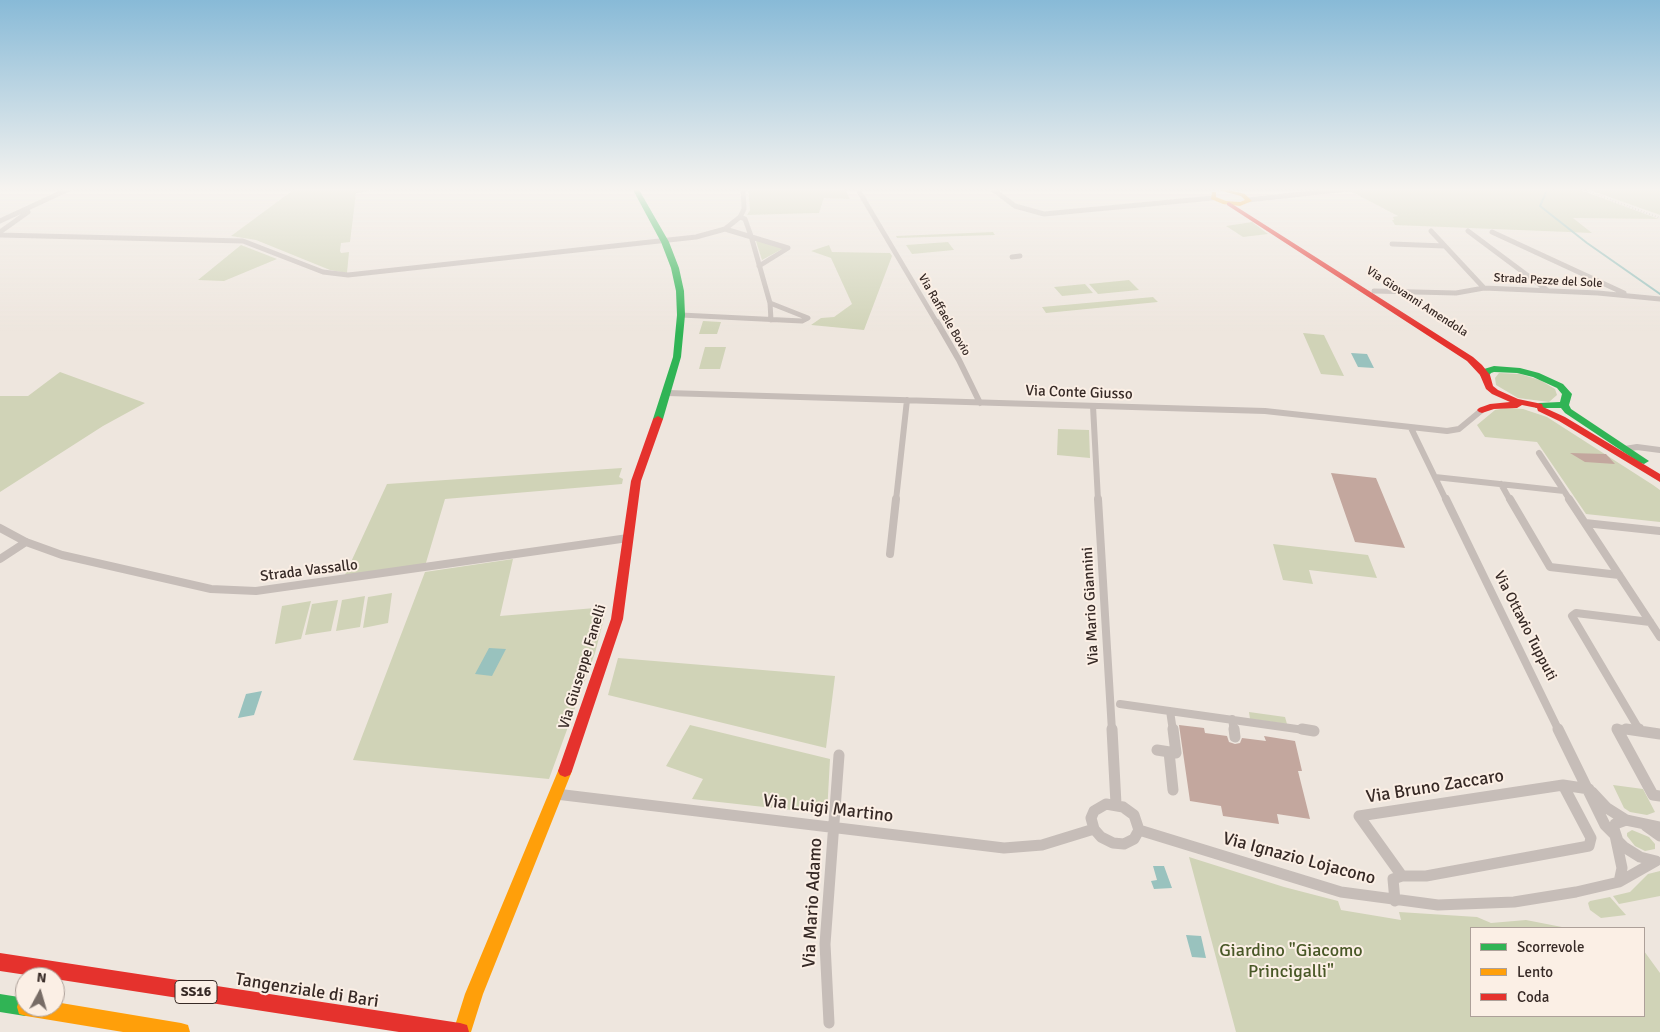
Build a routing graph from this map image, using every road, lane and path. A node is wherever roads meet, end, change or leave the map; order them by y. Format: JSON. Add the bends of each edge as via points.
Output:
{"nodes":[{"id":1,"x":75,"y":236,"type":"edge"},
{"id":2,"x":662,"y":236,"type":"edge"},
{"id":3,"x":702,"y":236,"type":"edge"},
{"id":4,"x":751,"y":236,"type":"joint"},
{"id":5,"x":886,"y":236,"type":"edge"},
{"id":6,"x":1279,"y":236,"type":"edge"},
{"id":7,"x":1288,"y":236,"type":"edge"},
{"id":8,"x":1436,"y":236,"type":"edge"},
{"id":9,"x":1475,"y":236,"type":"edge"},
{"id":10,"x":1501,"y":236,"type":"edge"},
{"id":11,"x":665,"y":242,"type":"junction"},
{"id":12,"x":1392,"y":244,"type":"dead end"},
{"id":13,"x":1445,"y":246,"type":"junction"},
{"id":14,"x":1020,"y":256,"type":"dead end"},
{"id":15,"x":1012,"y":257,"type":"dead end"},
{"id":16,"x":759,"y":266,"type":"junction"},
{"id":17,"x":1484,"y":288,"type":"junction"},
{"id":18,"x":1547,"y":290,"type":"junction"},
{"id":19,"x":1374,"y":291,"type":"junction"},
{"id":20,"x":1630,"y":296,"type":"junction"},
{"id":21,"x":1660,"y":299,"type":"edge"},
{"id":22,"x":770,"y":306,"type":"junction"},
{"id":23,"x":681,"y":315,"type":"junction"},
{"id":24,"x":771,"y":320,"type":"junction"},
{"id":25,"x":1505,"y":368,"type":"junction"},
{"id":26,"x":1485,"y":375,"type":"junction"},
{"id":27,"x":1489,"y":387,"type":"junction"},
{"id":28,"x":667,"y":393,"type":"junction"},
{"id":29,"x":907,"y":400,"type":"junction"},
{"id":30,"x":980,"y":403,"type":"junction"},
{"id":31,"x":1564,"y":405,"type":"junction"},
{"id":32,"x":1093,"y":406,"type":"junction"},
{"id":33,"x":1530,"y":406,"type":"junction"},
{"id":34,"x":1482,"y":410,"type":"junction"},
{"id":35,"x":1411,"y":428,"type":"junction"},
{"id":36,"x":1625,"y":449,"type":"junction"},
{"id":37,"x":1660,"y":450,"type":"edge"},
{"id":38,"x":1539,"y":453,"type":"dead end"},
{"id":39,"x":1435,"y":477,"type":"junction"},
{"id":40,"x":1659,"y":477,"type":"edge"},
{"id":41,"x":1501,"y":484,"type":"junction"},
{"id":42,"x":1564,"y":491,"type":"junction"},
{"id":43,"x":1585,"y":523,"type":"junction"},
{"id":44,"x":0,"y":528,"type":"edge"},
{"id":45,"x":1660,"y":531,"type":"edge"},
{"id":46,"x":628,"y":538,"type":"junction"},
{"id":47,"x":26,"y":542,"type":"junction"},
{"id":48,"x":890,"y":554,"type":"dead end"},
{"id":49,"x":0,"y":559,"type":"edge"},
{"id":50,"x":1619,"y":575,"type":"junction"},
{"id":51,"x":1650,"y":622,"type":"junction"},
{"id":52,"x":1660,"y":637,"type":"edge"},
{"id":53,"x":1120,"y":704,"type":"dead end"},
{"id":54,"x":1170,"y":711,"type":"junction"},
{"id":55,"x":1232,"y":719,"type":"junction"},
{"id":56,"x":1314,"y":731,"type":"dead end"},
{"id":57,"x":1640,"y":731,"type":"junction"},
{"id":58,"x":1660,"y":734,"type":"edge"},
{"id":59,"x":1235,"y":737,"type":"dead end"},
{"id":60,"x":1158,"y":750,"type":"dead end"},
{"id":61,"x":1169,"y":752,"type":"junction"},
{"id":62,"x":839,"y":755,"type":"dead end"},
{"id":63,"x":1563,"y":786,"type":"junction"},
{"id":64,"x":1589,"y":788,"type":"junction"},
{"id":65,"x":1173,"y":790,"type":"dead end"},
{"id":66,"x":556,"y":794,"type":"junction"},
{"id":67,"x":1660,"y":796,"type":"edge"},
{"id":68,"x":1116,"y":804,"type":"junction"},
{"id":69,"x":1626,"y":820,"type":"junction"},
{"id":70,"x":1642,"y":824,"type":"junction"},
{"id":71,"x":834,"y":826,"type":"junction"},
{"id":72,"x":1660,"y":827,"type":"edge"},
{"id":73,"x":1094,"y":830,"type":"junction"},
{"id":74,"x":1139,"y":830,"type":"junction"},
{"id":75,"x":1615,"y":835,"type":"junction"},
{"id":76,"x":1660,"y":836,"type":"edge"},
{"id":77,"x":1658,"y":861,"type":"edge"},
{"id":78,"x":1402,"y":876,"type":"junction"},
{"id":79,"x":1620,"y":882,"type":"junction"},
{"id":80,"x":1395,"y":901,"type":"junction"},
{"id":81,"x":0,"y":962,"type":"edge"},
{"id":82,"x":0,"y":1003,"type":"edge"},
{"id":83,"x":15,"y":1005,"type":"edge"},
{"id":84,"x":65,"y":1013,"type":"edge"},
{"id":85,"x":829,"y":1024,"type":"dead end"},
{"id":86,"x":181,"y":1032,"type":"edge"},
{"id":87,"x":461,"y":1032,"type":"edge"}],
"edges":[{"from":1,"to":11,"type":"street","via":[[243,241],[323,272],[343,275]]},
{"from":2,"to":11,"type":"main road","name":"Via Giuseppe Fanelli"},
{"from":3,"to":11,"type":"street"},
{"from":4,"to":16,"type":"street"},
{"from":4,"to":16,"type":"street","via":[[789,249]]},
{"from":5,"to":30,"type":"street","name":"Via Raffaele Bovio","via":[[959,360]]},
{"from":6,"to":26,"type":"main road","name":"Via Giovanni Amendola","via":[[1470,359]]},
{"from":7,"to":19,"type":"main road","name":"Via Giovanni Amendola"},
{"from":8,"to":13,"type":"street"},
{"from":9,"to":18,"type":"street"},
{"from":10,"to":20,"type":"street"},
{"from":11,"to":23,"type":"main road","name":"Via Giuseppe Fanelli","via":[[675,268]]},
{"from":12,"to":13,"type":"street"},
{"from":13,"to":17,"type":"street"},
{"from":14,"to":15,"type":"street"},
{"from":16,"to":22,"type":"street"},
{"from":17,"to":18,"type":"street","name":"Strada Pezze del Sole"},
{"from":17,"to":19,"type":"street","name":"Strada Pezze del Sole","via":[[1456,293]]},
{"from":18,"to":20,"type":"street","name":"Strada Pezze del Sole"},
{"from":19,"to":25,"type":"main road","name":"Via Giovanni Amendola","via":[[1474,355]]},
{"from":20,"to":21,"type":"street","name":"Strada Pezze del Sole"},
{"from":22,"to":24,"type":"street"},
{"from":22,"to":24,"type":"street","via":[[808,316],[802,321]]},
{"from":23,"to":24,"type":"street"},
{"from":23,"to":28,"type":"main road","name":"Via Giuseppe Fanelli","via":[[677,357]]},
{"from":25,"to":26,"type":"main road","via":[[1494,368]]},
{"from":25,"to":31,"type":"main road","name":"Via Giovanni Amendola","via":[[1536,374],[1554,382],[1567,394]]},
{"from":26,"to":27,"type":"main road","name":"Via Giovanni Amendola"},
{"from":27,"to":33,"type":"main road","via":[[1504,397]]},
{"from":27,"to":34,"type":"main road"},
{"from":28,"to":29,"type":"street","name":"Via Conte Giusso"},
{"from":28,"to":46,"type":"main road","name":"Via Giuseppe Fanelli","via":[[636,481]]},
{"from":29,"to":30,"type":"street","name":"Via Conte Giusso"},
{"from":29,"to":48,"type":"street"},
{"from":30,"to":32,"type":"street","name":"Via Conte Giusso"},
{"from":31,"to":33,"type":"main road"},
{"from":31,"to":36,"type":"main road","via":[[1568,411]]},
{"from":32,"to":35,"type":"street","name":"Via Conte Giusso","via":[[1265,411]]},
{"from":32,"to":68,"type":"street","name":"Via Mario Giannini"},
{"from":33,"to":34,"type":"main road","via":[[1504,405]]},
{"from":33,"to":40,"type":"main road","via":[[1562,419]]},
{"from":34,"to":35,"type":"street","name":"Via Conte Giusso","via":[[1459,429]]},
{"from":35,"to":39,"type":"street","name":"Via Ottavio Tupputi"},
{"from":36,"to":37,"type":"street"},
{"from":36,"to":40,"type":"main road"},
{"from":38,"to":42,"type":"street"},
{"from":39,"to":41,"type":"street"},
{"from":39,"to":64,"type":"street","name":"Via Ottavio Tupputi"},
{"from":41,"to":42,"type":"street"},
{"from":41,"to":50,"type":"street","via":[[1550,567]]},
{"from":42,"to":43,"type":"street"},
{"from":43,"to":45,"type":"street"},
{"from":43,"to":50,"type":"street"},
{"from":44,"to":47,"type":"street","name":"Strada Vassallo"},
{"from":46,"to":47,"type":"street","name":"Strada Vassallo","via":[[256,591],[189,584],[62,556]]},
{"from":46,"to":66,"type":"main road","name":"Via Giuseppe Fanelli","via":[[617,619]]},
{"from":47,"to":49,"type":"street"},
{"from":50,"to":51,"type":"street"},
{"from":51,"to":52,"type":"street"},
{"from":51,"to":57,"type":"street","via":[[1576,613],[1572,616]]},
{"from":53,"to":54,"type":"street"},
{"from":54,"to":55,"type":"street"},
{"from":54,"to":61,"type":"street","via":[[1176,753]]},
{"from":55,"to":56,"type":"street"},
{"from":55,"to":59,"type":"street"},
{"from":57,"to":58,"type":"street"},
{"from":57,"to":67,"type":"street","via":[[1616,728],[1653,795]]},
{"from":60,"to":61,"type":"street"},
{"from":61,"to":65,"type":"street"},
{"from":62,"to":71,"type":"street","name":"Via Mario Adamo"},
{"from":63,"to":64,"type":"street","name":"Via Bruno Zaccaro"},
{"from":63,"to":78,"type":"street","via":[[1591,838],[1589,846],[1426,876]]},
{"from":63,"to":78,"type":"street","name":"Via Bruno Zaccaro","via":[[1359,816]]},
{"from":64,"to":69,"type":"street","via":[[1607,808]]},
{"from":64,"to":75,"type":"street","name":"Via Ottavio Tupputi","via":[[1606,825]]},
{"from":66,"to":71,"type":"street","name":"Via Luigi Martino"},
{"from":66,"to":87,"type":"main road","name":"Via Giuseppe Fanelli"},
{"from":68,"to":73,"type":"street","via":[[1106,804],[1094,810],[1091,818]]},
{"from":68,"to":74,"type":"street","via":[[1134,815]]},
{"from":69,"to":70,"type":"street"},
{"from":69,"to":75,"type":"street","via":[[1615,824]]},
{"from":70,"to":72,"type":"street"},
{"from":70,"to":76,"type":"street"},
{"from":71,"to":73,"type":"street","name":"Via Luigi Martino","via":[[1004,848],[1042,845]]},
{"from":71,"to":85,"type":"street","name":"Via Mario Adamo","via":[[825,944]]},
{"from":73,"to":74,"type":"street","via":[[1108,841],[1124,844],[1134,840]]},
{"from":74,"to":80,"type":"street","name":"Via Ignazio Lojacono","via":[[1310,884]]},
{"from":75,"to":77,"type":"street","via":[[1632,853]]},
{"from":75,"to":79,"type":"street","via":[[1622,868]]},
{"from":77,"to":79,"type":"street","name":"Via Ignazio Lojacono","via":[[1646,864]]},
{"from":78,"to":80,"type":"street","via":[[1394,879],[1392,893]]},
{"from":79,"to":80,"type":"street","name":"Via Ignazio Lojacono","via":[[1514,902],[1468,905]]},
{"from":81,"to":87,"type":"main road","name":"Tangenziale di Bari","number":"SS16"},
{"from":82,"to":83,"type":"main road"},
{"from":84,"to":86,"type":"main road"}]}
